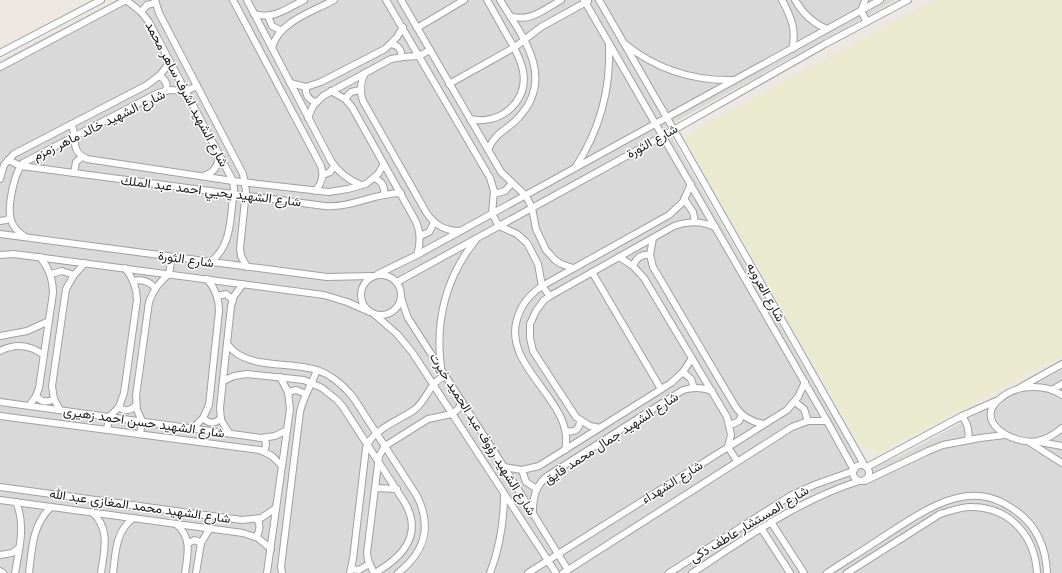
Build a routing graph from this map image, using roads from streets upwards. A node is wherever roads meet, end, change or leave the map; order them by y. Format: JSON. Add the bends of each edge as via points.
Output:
{"nodes":[{"id":1,"x":100,"y":0,"type":"edge"},
{"id":2,"x":126,"y":0,"type":"edge"},
{"id":3,"x":233,"y":0,"type":"edge"},
{"id":4,"x":247,"y":0,"type":"edge"},
{"id":5,"x":304,"y":0,"type":"edge"},
{"id":6,"x":334,"y":0,"type":"edge"},
{"id":7,"x":386,"y":0,"type":"edge"},
{"id":8,"x":401,"y":0,"type":"edge"},
{"id":9,"x":464,"y":0,"type":"edge"},
{"id":10,"x":498,"y":0,"type":"edge"},
{"id":11,"x":561,"y":0,"type":"edge"},
{"id":12,"x":599,"y":0,"type":"edge"},
{"id":13,"x":782,"y":0,"type":"edge"},
{"id":14,"x":795,"y":0,"type":"edge"},
{"id":15,"x":865,"y":0,"type":"edge"},
{"id":16,"x":880,"y":0,"type":"edge"},
{"id":17,"x":908,"y":0,"type":"edge"},
{"id":18,"x":155,"y":1,"type":"edge"},
{"id":19,"x":586,"y":1,"type":"edge"},
{"id":20,"x":488,"y":2,"type":"edge"},
{"id":21,"x":861,"y":11,"type":"junction"},
{"id":22,"x":141,"y":12,"type":"junction"},
{"id":23,"x":254,"y":14,"type":"junction"},
{"id":24,"x":268,"y":16,"type":"junction"},
{"id":25,"x":510,"y":16,"type":"junction"},
{"id":26,"x":867,"y":22,"type":"junction"},
{"id":27,"x":403,"y":27,"type":"junction"},
{"id":28,"x":417,"y":28,"type":"junction"},
{"id":29,"x":280,"y":30,"type":"junction"},
{"id":30,"x":827,"y":30,"type":"junction"},
{"id":31,"x":525,"y":41,"type":"junction"},
{"id":32,"x":622,"y":41,"type":"junction"},
{"id":33,"x":609,"y":42,"type":"junction"},
{"id":34,"x":391,"y":44,"type":"junction"},
{"id":35,"x":515,"y":47,"type":"junction"},
{"id":36,"x":272,"y":48,"type":"junction"},
{"id":37,"x":792,"y":49,"type":"junction"},
{"id":38,"x":430,"y":50,"type":"junction"},
{"id":39,"x":0,"y":53,"type":"edge"},
{"id":40,"x":419,"y":56,"type":"junction"},
{"id":41,"x":401,"y":57,"type":"junction"},
{"id":42,"x":170,"y":62,"type":"junction"},
{"id":43,"x":0,"y":67,"type":"edge"},
{"id":44,"x":365,"y":73,"type":"junction"},
{"id":45,"x":159,"y":76,"type":"junction"},
{"id":46,"x":735,"y":80,"type":"junction"},
{"id":47,"x":290,"y":83,"type":"junction"},
{"id":48,"x":450,"y":84,"type":"junction"},
{"id":49,"x":197,"y":86,"type":"junction"},
{"id":50,"x":306,"y":86,"type":"junction"},
{"id":51,"x":360,"y":90,"type":"junction"},
{"id":52,"x":166,"y":91,"type":"junction"},
{"id":53,"x":186,"y":91,"type":"junction"},
{"id":54,"x":331,"y":91,"type":"junction"},
{"id":55,"x":345,"y":99,"type":"junction"},
{"id":56,"x":316,"y":102,"type":"junction"},
{"id":57,"x":308,"y":118,"type":"junction"},
{"id":58,"x":667,"y":118,"type":"junction"},
{"id":59,"x":470,"y":119,"type":"junction"},
{"id":60,"x":71,"y":124,"type":"junction"},
{"id":61,"x":656,"y":124,"type":"junction"},
{"id":62,"x":674,"y":130,"type":"junction"},
{"id":63,"x":75,"y":136,"type":"junction"},
{"id":64,"x":663,"y":136,"type":"junction"},
{"id":65,"x":488,"y":150,"type":"junction"},
{"id":66,"x":219,"y":154,"type":"junction"},
{"id":67,"x":82,"y":156,"type":"junction"},
{"id":68,"x":8,"y":160,"type":"junction"},
{"id":69,"x":384,"y":164,"type":"junction"},
{"id":70,"x":21,"y":166,"type":"junction"},
{"id":71,"x":334,"y":166,"type":"junction"},
{"id":72,"x":574,"y":169,"type":"junction"},
{"id":73,"x":74,"y":173,"type":"junction"},
{"id":74,"x":322,"y":175,"type":"junction"},
{"id":75,"x":203,"y":176,"type":"junction"},
{"id":76,"x":374,"y":178,"type":"junction"},
{"id":77,"x":0,"y":179,"type":"edge"},
{"id":78,"x":233,"y":181,"type":"junction"},
{"id":79,"x":245,"y":182,"type":"junction"},
{"id":80,"x":512,"y":183,"type":"junction"},
{"id":81,"x":691,"y":184,"type":"junction"},
{"id":82,"x":361,"y":186,"type":"junction"},
{"id":83,"x":315,"y":191,"type":"junction"},
{"id":84,"x":401,"y":193,"type":"junction"},
{"id":85,"x":233,"y":194,"type":"junction"},
{"id":86,"x":384,"y":194,"type":"junction"},
{"id":87,"x":494,"y":194,"type":"junction"},
{"id":88,"x":245,"y":195,"type":"junction"},
{"id":89,"x":526,"y":196,"type":"junction"},
{"id":90,"x":684,"y":199,"type":"junction"},
{"id":91,"x":532,"y":208,"type":"junction"},
{"id":92,"x":492,"y":214,"type":"junction"},
{"id":93,"x":10,"y":218,"type":"junction"},
{"id":94,"x":0,"y":221,"type":"edge"},
{"id":95,"x":695,"y":222,"type":"junction"},
{"id":96,"x":434,"y":223,"type":"junction"},
{"id":97,"x":499,"y":226,"type":"junction"},
{"id":98,"x":715,"y":227,"type":"junction"},
{"id":99,"x":460,"y":231,"type":"junction"},
{"id":100,"x":0,"y":234,"type":"edge"},
{"id":101,"x":420,"y":236,"type":"junction"},
{"id":102,"x":25,"y":237,"type":"junction"},
{"id":103,"x":478,"y":238,"type":"junction"},
{"id":104,"x":653,"y":238,"type":"junction"},
{"id":105,"x":0,"y":255,"type":"edge"},
{"id":106,"x":417,"y":255,"type":"junction"},
{"id":107,"x":650,"y":255,"type":"junction"},
{"id":108,"x":40,"y":257,"type":"junction"},
{"id":109,"x":172,"y":257,"type":"junction"},
{"id":110,"x":619,"y":257,"type":"junction"},
{"id":111,"x":210,"y":262,"type":"junction"},
{"id":112,"x":85,"y":263,"type":"junction"},
{"id":113,"x":634,"y":266,"type":"junction"},
{"id":114,"x":248,"y":267,"type":"junction"},
{"id":115,"x":125,"y":268,"type":"junction"},
{"id":116,"x":573,"y":268,"type":"junction"},
{"id":117,"x":592,"y":272,"type":"junction"},
{"id":118,"x":51,"y":274,"type":"junction"},
{"id":119,"x":74,"y":274,"type":"junction"},
{"id":120,"x":169,"y":274,"type":"junction"},
{"id":121,"x":376,"y":275,"type":"junction"},
{"id":122,"x":757,"y":276,"type":"junction"},
{"id":123,"x":207,"y":279,"type":"junction"},
{"id":124,"x":133,"y":280,"type":"junction"},
{"id":125,"x":397,"y":282,"type":"junction"},
{"id":126,"x":747,"y":282,"type":"junction"},
{"id":127,"x":243,"y":284,"type":"junction"},
{"id":128,"x":542,"y":286,"type":"junction"},
{"id":129,"x":155,"y":288,"type":"junction"},
{"id":130,"x":217,"y":296,"type":"junction"},
{"id":131,"x":550,"y":296,"type":"junction"},
{"id":132,"x":401,"y":297,"type":"junction"},
{"id":133,"x":233,"y":300,"type":"junction"},
{"id":134,"x":372,"y":313,"type":"junction"},
{"id":135,"x":49,"y":321,"type":"junction"},
{"id":136,"x":16,"y":334,"type":"junction"},
{"id":137,"x":0,"y":336,"type":"edge"},
{"id":138,"x":228,"y":344,"type":"junction"},
{"id":139,"x":18,"y":346,"type":"junction"},
{"id":140,"x":0,"y":351,"type":"edge"},
{"id":141,"x":44,"y":354,"type":"junction"},
{"id":142,"x":692,"y":358,"type":"junction"},
{"id":143,"x":264,"y":362,"type":"junction"},
{"id":144,"x":1062,"y":364,"type":"edge"},
{"id":145,"x":441,"y":368,"type":"junction"},
{"id":146,"x":317,"y":370,"type":"junction"},
{"id":147,"x":683,"y":372,"type":"junction"},
{"id":148,"x":262,"y":376,"type":"junction"},
{"id":149,"x":446,"y":376,"type":"junction"},
{"id":150,"x":280,"y":377,"type":"junction"},
{"id":151,"x":223,"y":381,"type":"junction"},
{"id":152,"x":805,"y":382,"type":"junction"},
{"id":153,"x":312,"y":383,"type":"junction"},
{"id":154,"x":433,"y":384,"type":"junction"},
{"id":155,"x":1062,"y":384,"type":"edge"},
{"id":156,"x":694,"y":388,"type":"junction"},
{"id":157,"x":1017,"y":389,"type":"junction"},
{"id":158,"x":661,"y":390,"type":"junction"},
{"id":159,"x":1052,"y":390,"type":"junction"},
{"id":160,"x":712,"y":391,"type":"junction"},
{"id":161,"x":288,"y":392,"type":"junction"},
{"id":162,"x":306,"y":394,"type":"junction"},
{"id":163,"x":1062,"y":395,"type":"edge"},
{"id":164,"x":36,"y":396,"type":"junction"},
{"id":165,"x":54,"y":399,"type":"junction"},
{"id":166,"x":996,"y":401,"type":"junction"},
{"id":167,"x":0,"y":402,"type":"edge"},
{"id":168,"x":462,"y":402,"type":"junction"},
{"id":169,"x":795,"y":402,"type":"junction"},
{"id":170,"x":136,"y":405,"type":"junction"},
{"id":171,"x":29,"y":406,"type":"junction"},
{"id":172,"x":119,"y":407,"type":"junction"},
{"id":173,"x":60,"y":410,"type":"junction"},
{"id":174,"x":452,"y":414,"type":"junction"},
{"id":175,"x":742,"y":415,"type":"junction"},
{"id":176,"x":0,"y":416,"type":"edge"},
{"id":177,"x":962,"y":416,"type":"junction"},
{"id":178,"x":109,"y":417,"type":"junction"},
{"id":179,"x":203,"y":418,"type":"junction"},
{"id":180,"x":221,"y":418,"type":"junction"},
{"id":181,"x":580,"y":420,"type":"junction"},
{"id":182,"x":142,"y":421,"type":"junction"},
{"id":183,"x":808,"y":421,"type":"junction"},
{"id":184,"x":827,"y":421,"type":"junction"},
{"id":185,"x":729,"y":423,"type":"junction"},
{"id":186,"x":764,"y":424,"type":"junction"},
{"id":187,"x":193,"y":428,"type":"junction"},
{"id":188,"x":600,"y":428,"type":"junction"},
{"id":189,"x":1062,"y":428,"type":"edge"},
{"id":190,"x":107,"y":430,"type":"junction"},
{"id":191,"x":287,"y":430,"type":"junction"},
{"id":192,"x":566,"y":431,"type":"junction"},
{"id":193,"x":229,"y":433,"type":"junction"},
{"id":194,"x":376,"y":433,"type":"junction"},
{"id":195,"x":140,"y":434,"type":"junction"},
{"id":196,"x":1005,"y":435,"type":"junction"},
{"id":197,"x":265,"y":438,"type":"junction"},
{"id":198,"x":968,"y":440,"type":"junction"},
{"id":199,"x":1038,"y":441,"type":"junction"},
{"id":200,"x":1029,"y":442,"type":"junction"},
{"id":201,"x":368,"y":444,"type":"junction"},
{"id":202,"x":385,"y":446,"type":"junction"},
{"id":203,"x":1062,"y":446,"type":"edge"},
{"id":204,"x":728,"y":447,"type":"junction"},
{"id":205,"x":565,"y":450,"type":"junction"},
{"id":206,"x":264,"y":452,"type":"junction"},
{"id":207,"x":856,"y":452,"type":"junction"},
{"id":208,"x":848,"y":457,"type":"junction"},
{"id":209,"x":379,"y":460,"type":"junction"},
{"id":210,"x":737,"y":461,"type":"junction"},
{"id":211,"x":1062,"y":463,"type":"edge"},
{"id":212,"x":282,"y":466,"type":"junction"},
{"id":213,"x":504,"y":467,"type":"junction"},
{"id":214,"x":866,"y":467,"type":"junction"},
{"id":215,"x":522,"y":470,"type":"junction"},
{"id":216,"x":853,"y":470,"type":"junction"},
{"id":217,"x":862,"y":481,"type":"junction"},
{"id":218,"x":0,"y":487,"type":"edge"},
{"id":219,"x":375,"y":488,"type":"junction"},
{"id":220,"x":397,"y":489,"type":"junction"},
{"id":221,"x":537,"y":489,"type":"junction"},
{"id":222,"x":504,"y":494,"type":"junction"},
{"id":223,"x":0,"y":500,"type":"edge"},
{"id":224,"x":16,"y":502,"type":"junction"},
{"id":225,"x":51,"y":507,"type":"junction"},
{"id":226,"x":276,"y":508,"type":"junction"},
{"id":227,"x":92,"y":512,"type":"junction"},
{"id":228,"x":533,"y":514,"type":"junction"},
{"id":229,"x":133,"y":518,"type":"junction"},
{"id":230,"x":257,"y":519,"type":"junction"},
{"id":231,"x":771,"y":522,"type":"junction"},
{"id":232,"x":176,"y":524,"type":"junction"},
{"id":233,"x":210,"y":528,"type":"junction"},
{"id":234,"x":761,"y":528,"type":"junction"},
{"id":235,"x":256,"y":537,"type":"junction"},
{"id":236,"x":188,"y":543,"type":"junction"},
{"id":237,"x":201,"y":543,"type":"junction"},
{"id":238,"x":19,"y":548,"type":"junction"},
{"id":239,"x":271,"y":549,"type":"junction"},
{"id":240,"x":558,"y":554,"type":"junction"},
{"id":241,"x":0,"y":555,"type":"edge"},
{"id":242,"x":548,"y":560,"type":"junction"},
{"id":243,"x":369,"y":564,"type":"junction"},
{"id":244,"x":0,"y":571,"type":"edge"},
{"id":245,"x":350,"y":571,"type":"edge"},
{"id":246,"x":566,"y":572,"type":"edge"},
{"id":247,"x":3,"y":573,"type":"edge"},
{"id":248,"x":15,"y":573,"type":"edge"},
{"id":249,"x":29,"y":573,"type":"edge"},
{"id":250,"x":101,"y":573,"type":"edge"},
{"id":251,"x":113,"y":573,"type":"edge"},
{"id":252,"x":185,"y":573,"type":"edge"},
{"id":253,"x":196,"y":573,"type":"edge"},
{"id":254,"x":267,"y":573,"type":"edge"},
{"id":255,"x":282,"y":573,"type":"edge"},
{"id":256,"x":375,"y":573,"type":"edge"},
{"id":257,"x":398,"y":573,"type":"edge"},
{"id":258,"x":490,"y":573,"type":"edge"},
{"id":259,"x":528,"y":573,"type":"edge"},
{"id":260,"x":556,"y":573,"type":"edge"},
{"id":261,"x":669,"y":573,"type":"edge"},
{"id":262,"x":692,"y":573,"type":"edge"},
{"id":263,"x":790,"y":573,"type":"edge"},
{"id":264,"x":804,"y":573,"type":"edge"},
{"id":265,"x":827,"y":573,"type":"edge"},
{"id":266,"x":847,"y":573,"type":"edge"},
{"id":267,"x":1037,"y":573,"type":"edge"},
{"id":268,"x":1047,"y":573,"type":"edge"}],
"edges":[{"from":1,"to":39,"type":"street"},
{"from":2,"to":22,"type":"street","name":"شارع الشهيد اشرف ساهر محمد"},
{"from":2,"to":43,"type":"street"},
{"from":3,"to":74,"type":"street","via":[[319,162]]},
{"from":4,"to":23,"type":"street"},
{"from":5,"to":24,"type":"street"},
{"from":6,"to":29,"type":"street"},
{"from":7,"to":27,"type":"street"},
{"from":8,"to":28,"type":"street"},
{"from":9,"to":28,"type":"street"},
{"from":10,"to":20,"type":"street"},
{"from":10,"to":25,"type":"street"},
{"from":11,"to":25,"type":"street","via":[[530,17]]},
{"from":12,"to":32,"type":"street","name":"شارع العروبه"},
{"from":13,"to":37,"type":"street","via":[[793,23]]},
{"from":14,"to":30,"type":"street","via":[[810,20]]},
{"from":15,"to":21,"type":"street"},
{"from":16,"to":21,"type":"street","name":"شارع الثورة"},
{"from":17,"to":26,"type":"street","name":"شارع الثورة"},
{"from":18,"to":22,"type":"street"},
{"from":18,"to":49,"type":"street","name":"شارع الشهيد اشرف ساهر محمد"},
{"from":19,"to":31,"type":"street","via":[[542,27]]},
{"from":19,"to":33,"type":"street","name":"شارع العروبه"},
{"from":20,"to":35,"type":"street"},
{"from":21,"to":26,"type":"street"},
{"from":21,"to":30,"type":"street","name":"شارع الثورة"},
{"from":22,"to":42,"type":"street","name":"شارع الشهيد اشرف ساهر محمد"},
{"from":23,"to":24,"type":"street"},
{"from":23,"to":36,"type":"street"},
{"from":24,"to":29,"type":"street","via":[[272,26]]},
{"from":25,"to":31,"type":"street"},
{"from":26,"to":62,"type":"street","name":"شارع الثورة"},
{"from":27,"to":34,"type":"street"},
{"from":27,"to":40,"type":"street"},
{"from":28,"to":38,"type":"street"},
{"from":29,"to":36,"type":"street"},
{"from":30,"to":37,"type":"street","name":"شارع الثورة"},
{"from":31,"to":35,"type":"street"},
{"from":31,"to":65,"type":"street","via":[[535,66],[535,83],[531,98],[520,116],[496,136]]},
{"from":32,"to":46,"type":"street","via":[[647,59],[674,71],[704,79]]},
{"from":32,"to":58,"type":"street","name":"شارع العروبه"},
{"from":33,"to":61,"type":"street","name":"شارع العروبه"},
{"from":33,"to":72,"type":"street","via":[[608,76],[602,110],[588,147]]},
{"from":34,"to":41,"type":"street","via":[[398,47]]},
{"from":34,"to":50,"type":"street","via":[[322,82]]},
{"from":35,"to":48,"type":"street"},
{"from":35,"to":59,"type":"street","via":[[524,76],[523,88],[518,99],[511,108],[497,117],[487,120]]},
{"from":36,"to":47,"type":"street"},
{"from":37,"to":46,"type":"street","name":"شارع الثورة"},
{"from":38,"to":40,"type":"street"},
{"from":38,"to":48,"type":"street"},
{"from":40,"to":41,"type":"street"},
{"from":40,"to":87,"type":"street","via":[[490,178]]},
{"from":41,"to":44,"type":"street"},
{"from":42,"to":45,"type":"street","name":"شارع الشهيد خالد ماهر زمزم"},
{"from":42,"to":53,"type":"street","name":"شارع الشهيد اشرف ساهر محمد"},
{"from":44,"to":51,"type":"street"},
{"from":44,"to":54,"type":"street"},
{"from":45,"to":52,"type":"street","via":[[165,81]]},
{"from":45,"to":60,"type":"street","name":"شارع الشهيد خالد ماهر زمزم","via":[[147,85]]},
{"from":46,"to":58,"type":"street","name":"شارع الثورة"},
{"from":47,"to":50,"type":"street"},
{"from":47,"to":57,"type":"street"},
{"from":48,"to":59,"type":"street"},
{"from":49,"to":53,"type":"street"},
{"from":49,"to":79,"type":"street","name":"شارع الشهيد اشرف ساهر محمد","via":[[240,166]]},
{"from":50,"to":56,"type":"street","via":[[308,98]]},
{"from":51,"to":55,"type":"street","via":[[351,92]]},
{"from":51,"to":96,"type":"street","via":[[363,101]]},
{"from":52,"to":53,"type":"street","name":"شارع الشهيد خالد ماهر زمزم"},
{"from":52,"to":63,"type":"street","name":"شارع الشهيد خالد ماهر زمزم"},
{"from":53,"to":66,"type":"street","name":"شارع الشهيد اشرف ساهر محمد"},
{"from":54,"to":55,"type":"street"},
{"from":54,"to":56,"type":"street"},
{"from":55,"to":69,"type":"street"},
{"from":56,"to":57,"type":"street"},
{"from":57,"to":71,"type":"street"},
{"from":58,"to":61,"type":"street","name":"شارع الثورة"},
{"from":58,"to":62,"type":"street","name":"شارع العروبه"},
{"from":59,"to":65,"type":"street"},
{"from":60,"to":63,"type":"street"},
{"from":60,"to":68,"type":"street","name":"شارع الشهيد خالد ماهر زمزم","via":[[18,151]]},
{"from":61,"to":64,"type":"street","name":"شارع العروبه"},
{"from":61,"to":72,"type":"street","name":"شارع الثورة"},
{"from":62,"to":64,"type":"street","name":"شارع الثورة"},
{"from":62,"to":122,"type":"street","name":"شارع العروبه"},
{"from":63,"to":67,"type":"street","via":[[75,148]]},
{"from":63,"to":70,"type":"street","name":"شارع الشهيد خالد ماهر زمزم"},
{"from":64,"to":81,"type":"street","name":"شارع العروبه"},
{"from":64,"to":91,"type":"street","name":"شارع الثورة"},
{"from":65,"to":80,"type":"street","via":[[500,172]]},
{"from":66,"to":75,"type":"street","via":[[211,173]]},
{"from":66,"to":78,"type":"street","name":"شارع الشهيد اشرف ساهر محمد"},
{"from":67,"to":73,"type":"street","via":[[76,162]]},
{"from":67,"to":75,"type":"street","name":"شارع الشهيد يحيي احمد عبد الملك","via":[[92,160]]},
{"from":68,"to":70,"type":"street","name":"شارع الشهيد يحيي احمد عبد الملك"},
{"from":68,"to":77,"type":"street","name":"شارع الشهيد خالد ماهر زمزم","via":[[2,169]]},
{"from":69,"to":76,"type":"street","name":"شارع الشهيد يحيي احمد عبد الملك"},
{"from":69,"to":84,"type":"street"},
{"from":70,"to":73,"type":"street","name":"شارع الشهيد يحيي احمد عبد الملك"},
{"from":70,"to":93,"type":"street","name":"شارع الشهيد خالد ماهر زمزم","via":[[15,176],[9,209]]},
{"from":71,"to":74,"type":"street","via":[[330,172]]},
{"from":71,"to":82,"type":"street","via":[[346,178]]},
{"from":72,"to":89,"type":"street","name":"شارع الثورة"},
{"from":73,"to":85,"type":"street","name":"شارع الشهيد يحيي احمد عبد الملك"},
{"from":74,"to":83,"type":"street"},
{"from":75,"to":78,"type":"street","name":"شارع الشهيد يحيي احمد عبد الملك"},
{"from":76,"to":82,"type":"street","name":"شارع الشهيد يحيي احمد عبد الملك"},
{"from":76,"to":86,"type":"street","via":[[381,183]]},
{"from":78,"to":79,"type":"street","name":"شارع الشهيد يحيي احمد عبد الملك"},
{"from":78,"to":85,"type":"street","name":"شارع الشهيد اشرف ساهر محمد"},
{"from":79,"to":83,"type":"street","name":"شارع الشهيد يحيي احمد عبد الملك"},
{"from":79,"to":88,"type":"street","name":"شارع الشهيد اشرف ساهر محمد"},
{"from":80,"to":87,"type":"street","via":[[504,191]]},
{"from":80,"to":89,"type":"street"},
{"from":81,"to":90,"type":"street"},
{"from":81,"to":98,"type":"street","name":"شارع العروبه"},
{"from":82,"to":83,"type":"street","name":"شارع الشهيد يحيي احمد عبد الملك","via":[[342,191]]},
{"from":84,"to":86,"type":"street","name":"شارع الشهيد يحيي احمد عبد الملك"},
{"from":84,"to":101,"type":"street","via":[[417,224]]},
{"from":85,"to":88,"type":"street","name":"شارع الشهيد يحيي احمد عبد الملك"},
{"from":85,"to":111,"type":"street","name":"شارع الشهيد اشرف ساهر محمد","via":[[226,241],[220,253]]},
{"from":86,"to":88,"type":"street","name":"شارع الشهيد يحيي احمد عبد الملك","via":[[334,206]]},
{"from":87,"to":92,"type":"street"},
{"from":88,"to":114,"type":"street","name":"شارع الشهيد اشرف ساهر محمد","via":[[240,248]]},
{"from":89,"to":91,"type":"street"},
{"from":89,"to":92,"type":"street","name":"شارع الثورة"},
{"from":90,"to":95,"type":"street","via":[[693,212]]},
{"from":90,"to":116,"type":"street","via":[[669,215]]},
{"from":91,"to":97,"type":"street","name":"شارع الثورة"},
{"from":91,"to":116,"type":"street","via":[[536,230],[546,250],[555,260]]},
{"from":92,"to":97,"type":"street"},
{"from":92,"to":99,"type":"street","name":"شارع الثورة"},
{"from":93,"to":94,"type":"street"},
{"from":93,"to":102,"type":"street","via":[[16,230]]},
{"from":95,"to":98,"type":"street"},
{"from":95,"to":104,"type":"street","via":[[674,226]]},
{"from":96,"to":99,"type":"street","via":[[447,230]]},
{"from":96,"to":101,"type":"street","via":[[429,232]]},
{"from":97,"to":103,"type":"street","name":"شارع الثورة"},
{"from":97,"to":128,"type":"street","via":[[517,234],[527,243],[538,264]]},
{"from":98,"to":126,"type":"street","name":"شارع العروبه"},
{"from":99,"to":106,"type":"street","name":"شارع الثورة"},
{"from":100,"to":102,"type":"street","name":"شارع الثورة"},
{"from":101,"to":106,"type":"street"},
{"from":102,"to":109,"type":"street","name":"شارع الثورة"},
{"from":103,"to":125,"type":"street","name":"شارع الثورة"},
{"from":103,"to":145,"type":"street","via":[[458,266],[444,299],[439,333]]},
{"from":104,"to":107,"type":"street"},
{"from":104,"to":110,"type":"street"},
{"from":105,"to":108,"type":"street","name":"شارع الثورة"},
{"from":106,"to":121,"type":"street","name":"شارع الثورة"},
{"from":107,"to":113,"type":"street","via":[[638,258]]},
{"from":107,"to":175,"type":"street","via":[[655,272]]},
{"from":108,"to":112,"type":"street","name":"شارع الثورة"},
{"from":108,"to":118,"type":"street"},
{"from":109,"to":111,"type":"street","name":"شارع الثورة"},
{"from":109,"to":120,"type":"street"},
{"from":110,"to":113,"type":"street"},
{"from":110,"to":117,"type":"street"},
{"from":111,"to":114,"type":"street","name":"شارع الثورة"},
{"from":112,"to":115,"type":"street","name":"شارع الثورة"},
{"from":112,"to":119,"type":"street"},
{"from":113,"to":142,"type":"street","via":[[644,278]]},
{"from":114,"to":121,"type":"street","name":"شارع الثورة","via":[[327,278]]},
{"from":115,"to":120,"type":"street","name":"شارع الثورة"},
{"from":115,"to":124,"type":"street"},
{"from":116,"to":128,"type":"street"},
{"from":117,"to":131,"type":"street"},
{"from":117,"to":158,"type":"street"},
{"from":118,"to":119,"type":"street","via":[[62,270]]},
{"from":118,"to":135,"type":"street","via":[[53,286]]},
{"from":119,"to":165,"type":"street","via":[[66,289],[52,386]]},
{"from":120,"to":123,"type":"street","name":"شارع الثورة"},
{"from":120,"to":129,"type":"street"},
{"from":121,"to":125,"type":"street","via":[[389,276]]},
{"from":121,"to":134,"type":"street","via":[[365,282],[360,295],[363,305]]},
{"from":122,"to":126,"type":"street"},
{"from":122,"to":207,"type":"street","name":"شارع العروبه"},
{"from":123,"to":127,"type":"street","name":"شارع الثورة"},
{"from":123,"to":130,"type":"street"},
{"from":124,"to":129,"type":"street","via":[[144,280]]},
{"from":124,"to":172,"type":"street","via":[[137,300],[124,393]]},
{"from":125,"to":132,"type":"street"},
{"from":126,"to":152,"type":"street","name":"شارع العروبه"},
{"from":127,"to":133,"type":"street"},
{"from":127,"to":134,"type":"street","name":"شارع الثورة","via":[[328,296]]},
{"from":128,"to":131,"type":"street"},
{"from":128,"to":192,"type":"street","via":[[531,294],[521,308],[516,326],[517,345],[525,363],[561,417]]},
{"from":129,"to":170,"type":"street","via":[[149,302]]},
{"from":130,"to":133,"type":"street","via":[[226,294]]},
{"from":130,"to":179,"type":"street","via":[[219,311],[209,405]]},
{"from":131,"to":181,"type":"street","via":[[532,317],[531,344],[572,412]]},
{"from":132,"to":134,"type":"street","via":[[398,306],[392,312],[383,315]]},
{"from":132,"to":145,"type":"street","name":"شارع الشهيد رؤوف عبد الحميد خيرت","via":[[408,318]]},
{"from":133,"to":138,"type":"street"},
{"from":134,"to":154,"type":"street","name":"شارع الشهيد رؤوف عبد الحميد خيرت","via":[[402,340]]},
{"from":135,"to":136,"type":"street"},
{"from":135,"to":141,"type":"street"},
{"from":136,"to":137,"type":"street"},
{"from":136,"to":139,"type":"street"},
{"from":138,"to":143,"type":"street","via":[[244,358]]},
{"from":138,"to":151,"type":"street"},
{"from":139,"to":140,"type":"street"},
{"from":139,"to":141,"type":"street","via":[[29,347]]},
{"from":141,"to":164,"type":"street"},
{"from":142,"to":147,"type":"street","name":"شارع الشهيد جمال محمد فايق"},
{"from":142,"to":160,"type":"street"},
{"from":143,"to":146,"type":"street"},
{"from":143,"to":148,"type":"street"},
{"from":144,"to":157,"type":"street"},
{"from":145,"to":149,"type":"street","name":"شارع الشهيد رؤوف عبد الحميد خيرت"},
{"from":146,"to":153,"type":"street"},
{"from":146,"to":194,"type":"street","via":[[333,378],[347,390]]},
{"from":147,"to":156,"type":"street"},
{"from":147,"to":158,"type":"street","name":"شارع الشهيد جمال محمد فايق"},
{"from":148,"to":150,"type":"street"},
{"from":148,"to":151,"type":"street","via":[[234,376]]},
{"from":149,"to":154,"type":"street"},
{"from":149,"to":168,"type":"street","name":"شارع الشهيد رؤوف عبد الحميد خيرت"},
{"from":150,"to":153,"type":"street"},
{"from":150,"to":161,"type":"street"},
{"from":151,"to":180,"type":"street"},
{"from":152,"to":169,"type":"street","name":"شارع الشهداء"},
{"from":152,"to":184,"type":"street","name":"شارع العروبه"},
{"from":153,"to":162,"type":"street"},
{"from":153,"to":201,"type":"street","via":[[337,400]]},
{"from":154,"to":174,"type":"street","name":"شارع الشهيد رؤوف عبد الحميد خيرت"},
{"from":154,"to":194,"type":"street","via":[[419,406]]},
{"from":155,"to":159,"type":"street"},
{"from":156,"to":160,"type":"street","name":"شارع الشهيد جمال محمد فايق"},
{"from":156,"to":221,"type":"street","name":"شارع الشهيد جمال محمد فايق","via":[[678,393],[546,477]]},
{"from":157,"to":159,"type":"street","via":[[1040,387]]},
{"from":157,"to":166,"type":"street"},
{"from":158,"to":188,"type":"street","name":"شارع الشهيد جمال محمد فايق"},
{"from":159,"to":163,"type":"street"},
{"from":160,"to":185,"type":"street"},
{"from":161,"to":162,"type":"street","via":[[296,390]]},
{"from":161,"to":191,"type":"street","via":[[290,403]]},
{"from":162,"to":255,"type":"street","via":[[300,412]]},
{"from":164,"to":165,"type":"street","via":[[40,400]]},
{"from":164,"to":171,"type":"street"},
{"from":165,"to":173,"type":"street"},
{"from":166,"to":177,"type":"street"},
{"from":166,"to":196,"type":"street","via":[[991,416],[998,430]]},
{"from":167,"to":171,"type":"street","name":"شارع الشهيد حسن احمد زهيرى"},
{"from":168,"to":174,"type":"street"},
{"from":168,"to":213,"type":"street","name":"شارع الشهيد رؤوف عبد الحميد خيرت"},
{"from":169,"to":183,"type":"street","via":[[804,409]]},
{"from":169,"to":186,"type":"street","name":"شارع الشهداء"},
{"from":170,"to":172,"type":"street","via":[[128,410]]},
{"from":170,"to":182,"type":"street"},
{"from":171,"to":173,"type":"street","name":"شارع الشهيد حسن احمد زهيرى"},
{"from":172,"to":178,"type":"street"},
{"from":173,"to":178,"type":"street","name":"شارع الشهيد حسن احمد زهيرى"},
{"from":174,"to":202,"type":"street","via":[[428,419]]},
{"from":174,"to":222,"type":"street","name":"شارع الشهيد رؤوف عبد الحميد خيرت"},
{"from":175,"to":185,"type":"street","via":[[736,423]]},
{"from":175,"to":186,"type":"street","via":[[753,422]]},
{"from":176,"to":190,"type":"street","name":"شارع الشهيد حسن احمد زهيرى"},
{"from":177,"to":198,"type":"street","via":[[969,430]]},
{"from":177,"to":214,"type":"street"},
{"from":178,"to":182,"type":"street","name":"شارع الشهيد حسن احمد زهيرى"},
{"from":178,"to":190,"type":"street"},
{"from":179,"to":180,"type":"street","via":[[211,422]]},
{"from":179,"to":187,"type":"street"},
{"from":180,"to":193,"type":"street"},
{"from":181,"to":188,"type":"street"},
{"from":181,"to":192,"type":"street","via":[[578,429]]},
{"from":182,"to":187,"type":"street","name":"شارع الشهيد حسن احمد زهيرى"},
{"from":182,"to":195,"type":"street"},
{"from":183,"to":184,"type":"street","name":"شارع الشهداء"},
{"from":183,"to":210,"type":"street","name":"شارع الشهداء","via":[[792,427]]},
{"from":184,"to":208,"type":"street","name":"شارع العروبه"},
{"from":185,"to":204,"type":"street","via":[[731,435]]},
{"from":186,"to":204,"type":"street","name":"شارع الشهداء"},
{"from":187,"to":193,"type":"street","name":"شارع الشهيد حسن احمد زهيرى"},
{"from":188,"to":205,"type":"street","name":"شارع الشهيد جمال محمد فايق"},
{"from":189,"to":199,"type":"street","via":[[1054,435]]},
{"from":190,"to":195,"type":"street","name":"شارع الشهيد حسن احمد زهيرى"},
{"from":191,"to":197,"type":"street","name":"شارع الشهيد حسن احمد زهيرى"},
{"from":191,"to":212,"type":"street"},
{"from":192,"to":205,"type":"street"},
{"from":193,"to":197,"type":"street","name":"شارع الشهيد حسن احمد زهيرى"},
{"from":194,"to":201,"type":"street"},
{"from":194,"to":202,"type":"street"},
{"from":195,"to":206,"type":"street","name":"شارع الشهيد حسن احمد زهيرى"},
{"from":196,"to":198,"type":"street","name":"شارع المستشار عاطف ذكى"},
{"from":196,"to":200,"type":"street"},
{"from":197,"to":206,"type":"street"},
{"from":198,"to":217,"type":"street","name":"شارع المستشار عاطف ذكى","via":[[935,448]]},
{"from":199,"to":200,"type":"street"},
{"from":199,"to":203,"type":"street"},
{"from":200,"to":211,"type":"street"},
{"from":201,"to":209,"type":"street"},
{"from":201,"to":245,"type":"street"},
{"from":202,"to":209,"type":"street"},
{"from":202,"to":257,"type":"street","via":[[417,496],[425,516],[421,546],[416,555]]},
{"from":204,"to":210,"type":"street"},
{"from":204,"to":240,"type":"street","name":"شارع الشهداء"},
{"from":205,"to":215,"type":"street","name":"شارع الشهيد جمال محمد فايق","via":[[539,466]]},
{"from":206,"to":212,"type":"street","name":"شارع الشهيد حسن احمد زهيرى"},
{"from":207,"to":208,"type":"street","via":[[853,457]]},
{"from":207,"to":214,"type":"street","name":"شارع العروبه"},
{"from":208,"to":216,"type":"street","name":"شارع العروبه"},
{"from":209,"to":219,"type":"street"},
{"from":209,"to":220,"type":"street"},
{"from":210,"to":246,"type":"street","name":"شارع الشهداء"},
{"from":212,"to":226,"type":"street"},
{"from":213,"to":215,"type":"street","name":"شارع الشهيد جمال محمد فايق"},
{"from":213,"to":228,"type":"street","name":"شارع الشهيد رؤوف عبد الحميد خيرت"},
{"from":214,"to":216,"type":"street","via":[[858,466]]},
{"from":214,"to":217,"type":"street","via":[[869,474]]},
{"from":215,"to":221,"type":"street","via":[[526,482]]},
{"from":216,"to":217,"type":"street","via":[[854,477]]},
{"from":216,"to":261,"type":"street","name":"شارع المستشار عاطف ذكى","via":[[790,496]]},
{"from":217,"to":231,"type":"street","name":"شارع المستشار عاطف ذكى","via":[[809,500]]},
{"from":218,"to":230,"type":"street","name":"شارع الشهيد محمد المغازى عبد الله","via":[[242,520]]},
{"from":219,"to":220,"type":"street"},
{"from":219,"to":243,"type":"street","via":[[367,553]]},
{"from":220,"to":256,"type":"street","via":[[409,510],[412,522],[409,542],[400,555]]},
{"from":221,"to":228,"type":"street","name":"شارع الشهيد جمال محمد فايق","via":[[533,500]]},
{"from":222,"to":242,"type":"street","name":"شارع الشهيد رؤوف عبد الحميد خيرت"},
{"from":222,"to":258,"type":"street","via":[[502,531]]},
{"from":223,"to":224,"type":"street","name":"شارع الشهيد محمد المغازى عبد الله"},
{"from":224,"to":225,"type":"street","name":"شارع الشهيد محمد المغازى عبد الله"},
{"from":224,"to":238,"type":"street","via":[[21,520]]},
{"from":225,"to":227,"type":"street","name":"شارع الشهيد محمد المغازى عبد الله"},
{"from":225,"to":249,"type":"street","via":[[36,528]]},
{"from":226,"to":230,"type":"street","name":"شارع الشهيد محمد المغازى عبد الله"},
{"from":226,"to":239,"type":"street"},
{"from":227,"to":229,"type":"street","name":"شارع الشهيد محمد المغازى عبد الله"},
{"from":227,"to":250,"type":"street","via":[[105,532]]},
{"from":228,"to":240,"type":"street","name":"شارع الشهيد رؤوف عبد الحميد خيرت"},
{"from":229,"to":232,"type":"street","name":"شارع الشهيد محمد المغازى عبد الله"},
{"from":229,"to":251,"type":"street","via":[[123,527],[119,536]]},
{"from":230,"to":235,"type":"street","via":[[260,530]]},
{"from":231,"to":234,"type":"street","name":"شارع المستشار عاطف ذكى"},
{"from":231,"to":264,"type":"street"},
{"from":232,"to":233,"type":"street","name":"شارع الشهيد محمد المغازى عبد الله"},
{"from":232,"to":236,"type":"street","via":[[184,532]]},
{"from":233,"to":235,"type":"street","name":"شارع الشهيد محمد المغازى عبد الله"},
{"from":233,"to":237,"type":"street"},
{"from":234,"to":262,"type":"street","name":"شارع المستشار عاطف ذكى"},
{"from":234,"to":263,"type":"street"},
{"from":235,"to":239,"type":"street","name":"شارع الشهيد محمد المغازى عبد الله"},
{"from":236,"to":237,"type":"street","via":[[195,540]]},
{"from":236,"to":252,"type":"street"},
{"from":237,"to":253,"type":"street"},
{"from":238,"to":241,"type":"street","via":[[12,553]]},
{"from":238,"to":248,"type":"street"},
{"from":239,"to":254,"type":"street"},
{"from":240,"to":242,"type":"street","name":"شارع الشهداء"},
{"from":240,"to":246,"type":"street","name":"شارع الشهيد رؤوف عبد الحميد خيرت"},
{"from":242,"to":259,"type":"street","name":"شارع الشهداء"},
{"from":242,"to":260,"type":"street","name":"شارع الشهيد رؤوف عبد الحميد خيرت"},
{"from":243,"to":245,"type":"street","via":[[359,570]]},
{"from":243,"to":256,"type":"street"},
{"from":244,"to":247,"type":"street"},
{"from":265,"to":268,"type":"street","via":[[919,514],[960,497],[980,496],[996,499],[1009,506],[1033,527],[1041,540]]},
{"from":266,"to":267,"type":"street","via":[[940,514],[973,506],[1003,515],[1024,532],[1031,544]]}]}
